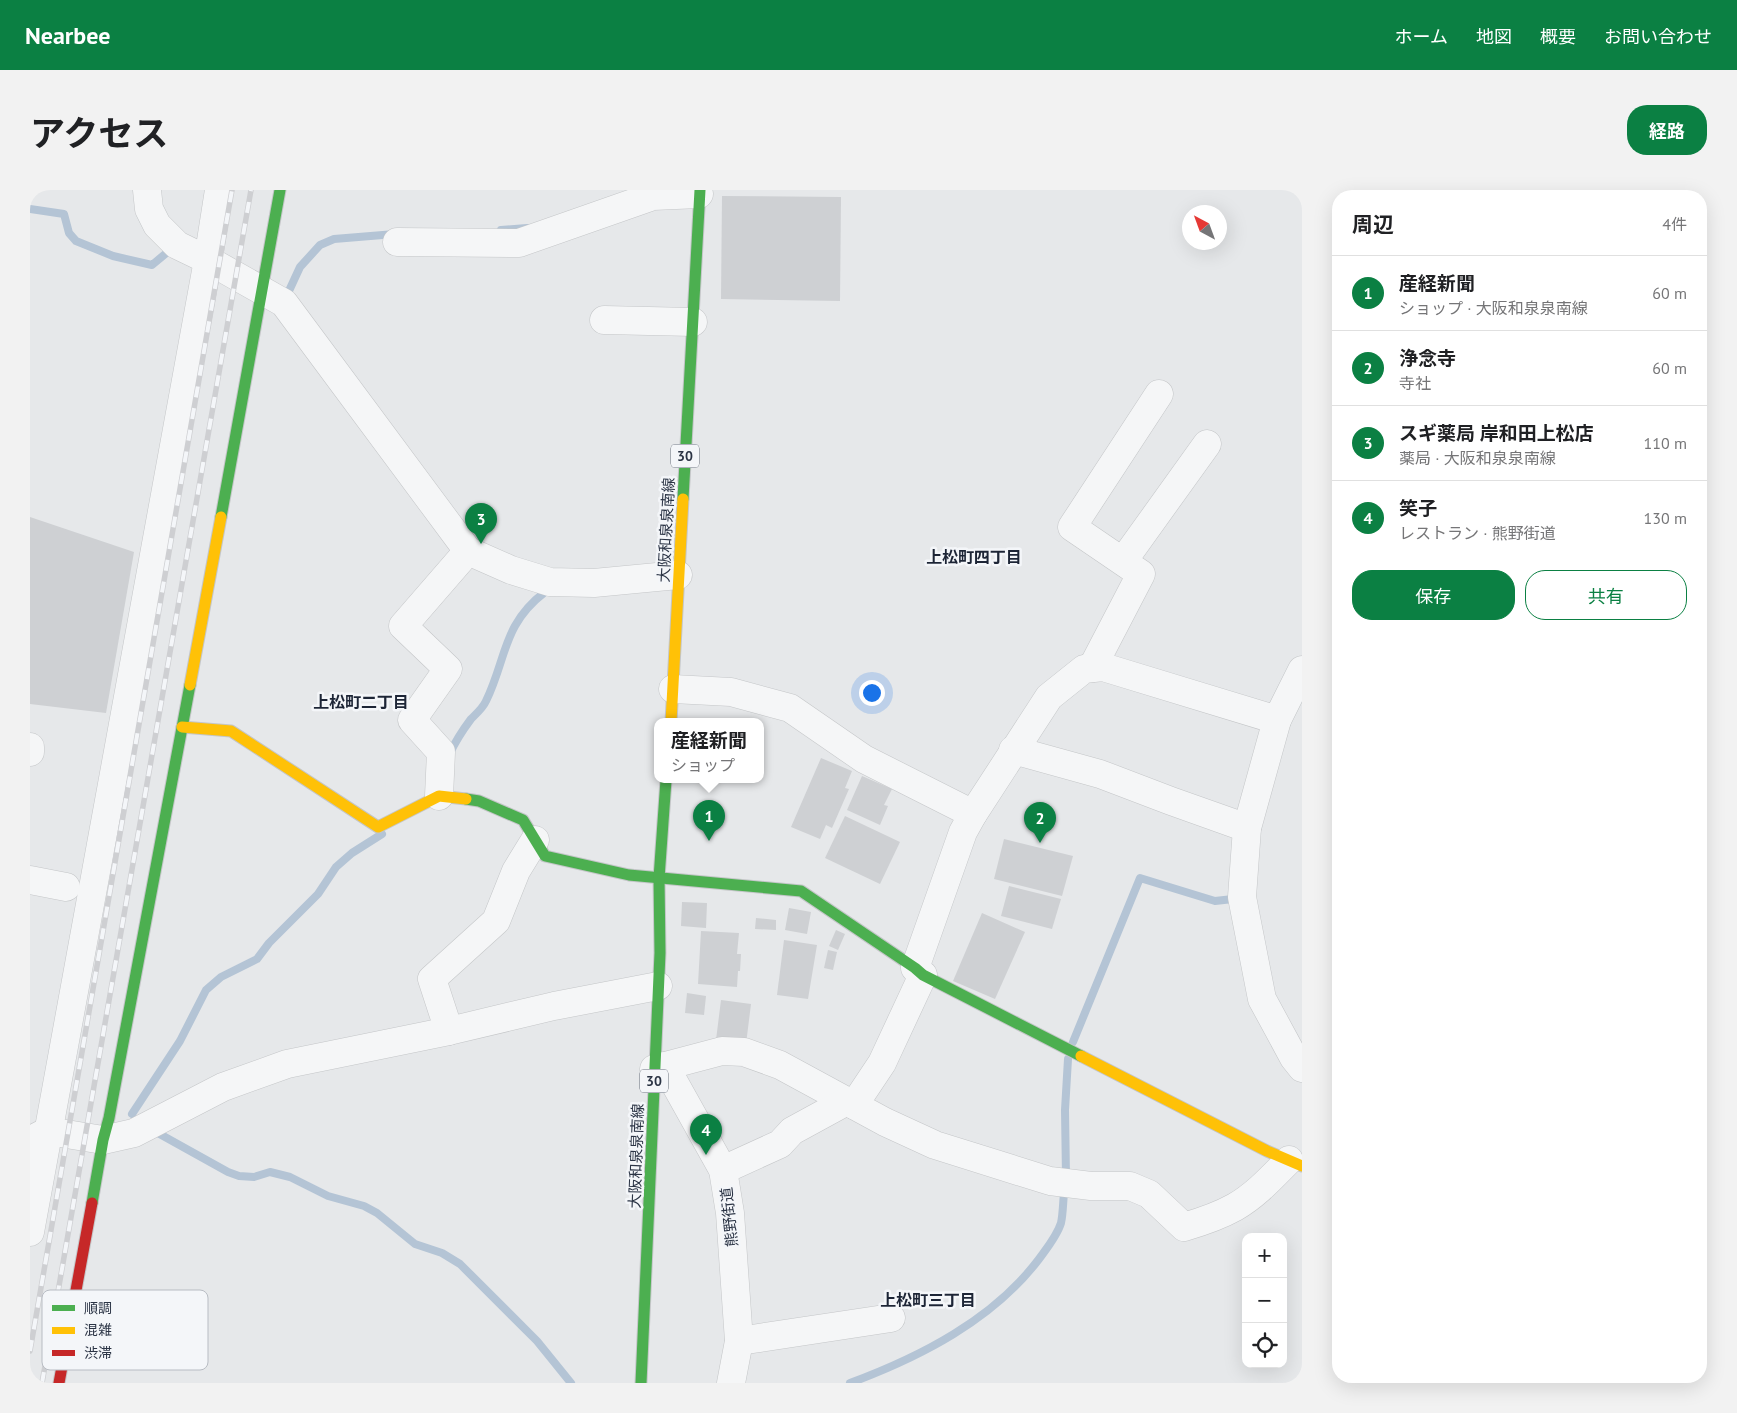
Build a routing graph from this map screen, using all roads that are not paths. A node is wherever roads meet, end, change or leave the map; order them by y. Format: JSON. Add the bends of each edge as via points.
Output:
{"nodes":[{"id":1,"x":147,"y":190,"type":"edge"},
{"id":2,"x":219,"y":190,"type":"edge"},
{"id":3,"x":280,"y":190,"type":"edge"},
{"id":4,"x":700,"y":192,"type":"edge"},
{"id":5,"x":397,"y":242,"type":"dead end"},
{"id":6,"x":208,"y":260,"type":"junction"},
{"id":7,"x":263,"y":290,"type":"junction"},
{"id":8,"x":604,"y":320,"type":"dead end"},
{"id":9,"x":693,"y":322,"type":"junction"},
{"id":10,"x":1159,"y":394,"type":"dead end"},
{"id":11,"x":1207,"y":444,"type":"dead end"},
{"id":12,"x":468,"y":551,"type":"junction"},
{"id":13,"x":1123,"y":561,"type":"junction"},
{"id":14,"x":678,"y":575,"type":"junction"},
{"id":15,"x":1092,"y":668,"type":"junction"},
{"id":16,"x":1302,"y":670,"type":"edge"},
{"id":17,"x":673,"y":689,"type":"junction"},
{"id":18,"x":671,"y":718,"type":"edge"},
{"id":19,"x":1277,"y":720,"type":"junction"},
{"id":20,"x":182,"y":726,"type":"junction"},
{"id":21,"x":30,"y":747,"type":"edge"},
{"id":22,"x":1013,"y":750,"type":"junction"},
{"id":23,"x":30,"y":752,"type":"edge"},
{"id":24,"x":666,"y":783,"type":"edge"},
{"id":25,"x":439,"y":796,"type":"junction"},
{"id":26,"x":973,"y":814,"type":"junction"},
{"id":27,"x":1247,"y":828,"type":"junction"},
{"id":28,"x":535,"y":840,"type":"junction"},
{"id":29,"x":659,"y":878,"type":"junction"},
{"id":30,"x":30,"y":880,"type":"edge"},
{"id":31,"x":66,"y":887,"type":"dead end"},
{"id":32,"x":919,"y":971,"type":"junction"},
{"id":33,"x":658,"y":986,"type":"junction"},
{"id":34,"x":449,"y":1031,"type":"junction"},
{"id":35,"x":660,"y":1068,"type":"junction"},
{"id":36,"x":1302,"y":1068,"type":"edge"},
{"id":37,"x":850,"y":1103,"type":"junction"},
{"id":38,"x":39,"y":1136,"type":"edge"},
{"id":39,"x":103,"y":1140,"type":"junction"},
{"id":40,"x":1296,"y":1163,"type":"edge"},
{"id":41,"x":723,"y":1170,"type":"junction"},
{"id":42,"x":30,"y":1232,"type":"edge"},
{"id":43,"x":75,"y":1290,"type":"edge"},
{"id":44,"x":891,"y":1318,"type":"dead end"},
{"id":45,"x":739,"y":1341,"type":"junction"},
{"id":46,"x":60,"y":1370,"type":"edge"},
{"id":47,"x":58,"y":1383,"type":"edge"},
{"id":48,"x":642,"y":1383,"type":"edge"},
{"id":49,"x":731,"y":1383,"type":"edge"}],
"edges":[{"from":1,"to":6,"type":"street","via":[[149,209],[157,225],[177,245]]},
{"from":2,"to":6,"type":"street"},
{"from":3,"to":7,"type":"street"},
{"from":4,"to":5,"type":"street","via":[[652,196],[518,242]]},
{"from":4,"to":9,"type":"street","name":"大阪和泉泉南線","number":"30"},
{"from":6,"to":7,"type":"street"},
{"from":6,"to":38,"type":"street"},
{"from":7,"to":12,"type":"street","via":[[284,303]]},
{"from":7,"to":20,"type":"street"},
{"from":8,"to":9,"type":"street"},
{"from":9,"to":14,"type":"street","name":"大阪和泉泉南線","number":"30"},
{"from":10,"to":13,"type":"street","via":[[1072,527]]},
{"from":11,"to":13,"type":"street"},
{"from":12,"to":14,"type":"street","via":[[511,570],[550,582],[594,583]]},
{"from":12,"to":25,"type":"street","via":[[403,626],[448,669],[412,720],[441,752]]},
{"from":13,"to":15,"type":"street","via":[[1141,574]]},
{"from":14,"to":17,"type":"street","name":"大阪和泉泉南線","number":"30"},
{"from":15,"to":19,"type":"street","via":[[1103,667]]},
{"from":15,"to":22,"type":"street","via":[[1084,670],[1049,697]]},
{"from":16,"to":19,"type":"street"},
{"from":17,"to":18,"type":"street","name":"大阪和泉泉南線","number":"30"},
{"from":17,"to":26,"type":"street","via":[[732,692],[790,708],[864,759]]},
{"from":19,"to":27,"type":"street"},
{"from":20,"to":25,"type":"street","via":[[231,731],[378,827]]},
{"from":20,"to":39,"type":"street"},
{"from":21,"to":23,"type":"street"},
{"from":22,"to":26,"type":"street"},
{"from":22,"to":27,"type":"street","via":[[1100,774]]},
{"from":24,"to":29,"type":"street","name":"大阪和泉泉南線","number":"30"},
{"from":25,"to":28,"type":"street","via":[[479,801],[507,812],[523,820]]},
{"from":26,"to":32,"type":"street","via":[[962,832]]},
{"from":27,"to":36,"type":"street","via":[[1242,897],[1262,998]]},
{"from":28,"to":29,"type":"street","via":[[545,856],[629,875]]},
{"from":28,"to":34,"type":"street","via":[[516,871],[496,921],[432,979]]},
{"from":29,"to":32,"type":"street","via":[[801,891]]},
{"from":29,"to":33,"type":"street","name":"大阪和泉泉南線","number":"30"},
{"from":30,"to":31,"type":"street"},
{"from":32,"to":37,"type":"street","via":[[882,1063]]},
{"from":32,"to":40,"type":"street"},
{"from":33,"to":34,"type":"street"},
{"from":33,"to":35,"type":"street","name":"大阪和泉泉南線","number":"30"},
{"from":34,"to":39,"type":"street","via":[[287,1064],[223,1087],[134,1133]]},
{"from":35,"to":37,"type":"street","via":[[722,1051],[744,1052],[780,1065]]},
{"from":35,"to":41,"type":"street","name":"熊野街道"},
{"from":35,"to":48,"type":"street","name":"大阪和泉泉南線","number":"30"},
{"from":37,"to":40,"type":"street","via":[[935,1145],[1050,1181],[1130,1186],[1149,1194],[1184,1228],[1236,1207]]},
{"from":37,"to":41,"type":"street","via":[[792,1132],[780,1144]]},
{"from":38,"to":39,"type":"street"},
{"from":38,"to":42,"type":"street"},
{"from":39,"to":43,"type":"street"},
{"from":41,"to":45,"type":"street","name":"熊野街道","via":[[730,1213]]},
{"from":44,"to":45,"type":"street"},
{"from":45,"to":49,"type":"street","name":"熊野街道"},
{"from":46,"to":47,"type":"street"}]}
